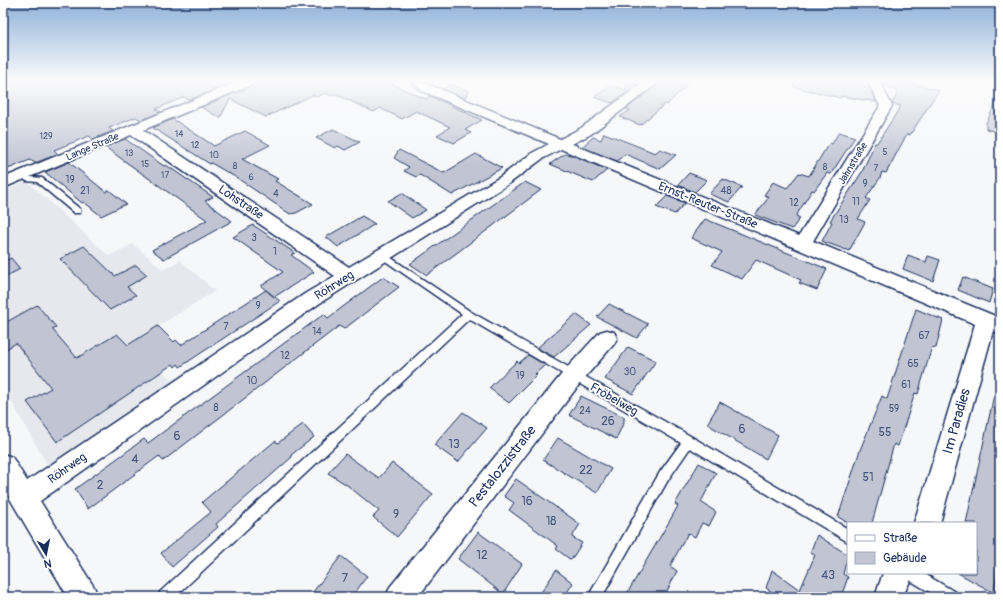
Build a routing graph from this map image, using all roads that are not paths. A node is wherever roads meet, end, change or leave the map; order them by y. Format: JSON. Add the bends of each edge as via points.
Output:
{"nodes":[{"id":1,"x":178,"y":110,"type":"edge"},
{"id":2,"x":478,"y":110,"type":"edge"},
{"id":3,"x":614,"y":110,"type":"edge"},
{"id":4,"x":884,"y":110,"type":"edge"},
{"id":5,"x":132,"y":129,"type":"junction"},
{"id":6,"x":558,"y":144,"type":"junction"},
{"id":7,"x":24,"y":174,"type":"junction"},
{"id":8,"x":3,"y":183,"type":"edge"},
{"id":9,"x":77,"y":211,"type":"dead end"},
{"id":10,"x":803,"y":243,"type":"junction"},
{"id":11,"x":384,"y":256,"type":"junction"},
{"id":12,"x":349,"y":276,"type":"junction"},
{"id":13,"x":468,"y":314,"type":"junction"},
{"id":14,"x":993,"y":323,"type":"edge"},
{"id":15,"x":607,"y":338,"type":"dead end"},
{"id":16,"x":573,"y":376,"type":"junction"},
{"id":17,"x":688,"y":441,"type":"junction"},
{"id":18,"x":3,"y":465,"type":"edge"},
{"id":19,"x":23,"y":498,"type":"junction"},
{"id":20,"x":927,"y":522,"type":"edge"},
{"id":21,"x":847,"y":535,"type":"edge"},
{"id":22,"x":898,"y":574,"type":"edge"},
{"id":23,"x":913,"y":574,"type":"edge"},
{"id":24,"x":84,"y":597,"type":"edge"},
{"id":25,"x":165,"y":597,"type":"edge"},
{"id":26,"x":400,"y":597,"type":"edge"},
{"id":27,"x":595,"y":597,"type":"edge"},
{"id":28,"x":890,"y":597,"type":"edge"},
{"id":29,"x":950,"y":597,"type":"edge"}],
"edges":[{"from":1,"to":5,"type":"street","name":"Lange Straße"},
{"from":2,"to":6,"type":"street","name":"Ernst-Reuter-Straße"},
{"from":3,"to":6,"type":"street","name":"Röhrweg","via":[[586,131]]},
{"from":4,"to":10,"type":"street","name":"Jahnstraße"},
{"from":5,"to":7,"type":"street","name":"Lange Straße"},
{"from":5,"to":12,"type":"street","name":"Lohstraße"},
{"from":6,"to":10,"type":"street","name":"Ernst-Reuter-Straße"},
{"from":6,"to":11,"type":"street","name":"Röhrweg"},
{"from":7,"to":8,"type":"street","name":"Lange Straße"},
{"from":7,"to":9,"type":"lane","via":[[29,179],[39,180]]},
{"from":10,"to":14,"type":"street","name":"Ernst-Reuter-Straße"},
{"from":11,"to":12,"type":"street","name":"Röhrweg"},
{"from":11,"to":13,"type":"lane","name":"Fröbelweg"},
{"from":12,"to":19,"type":"street","name":"Röhrweg","via":[[307,302]]},
{"from":13,"to":16,"type":"lane","name":"Fröbelweg"},
{"from":13,"to":25,"type":"lane"},
{"from":14,"to":20,"type":"street","name":"Im Paradies"},
{"from":15,"to":16,"type":"street","name":"Pestalozzistraße"},
{"from":16,"to":17,"type":"lane","name":"Fröbelweg"},
{"from":16,"to":26,"type":"street","name":"Pestalozzistraße"},
{"from":17,"to":21,"type":"lane","name":"Fröbelweg"},
{"from":17,"to":27,"type":"lane","via":[[664,476]]},
{"from":18,"to":19,"type":"street"},
{"from":19,"to":24,"type":"street"},
{"from":22,"to":28,"type":"street","via":[[894,577]]},
{"from":23,"to":29,"type":"lane"}]}
